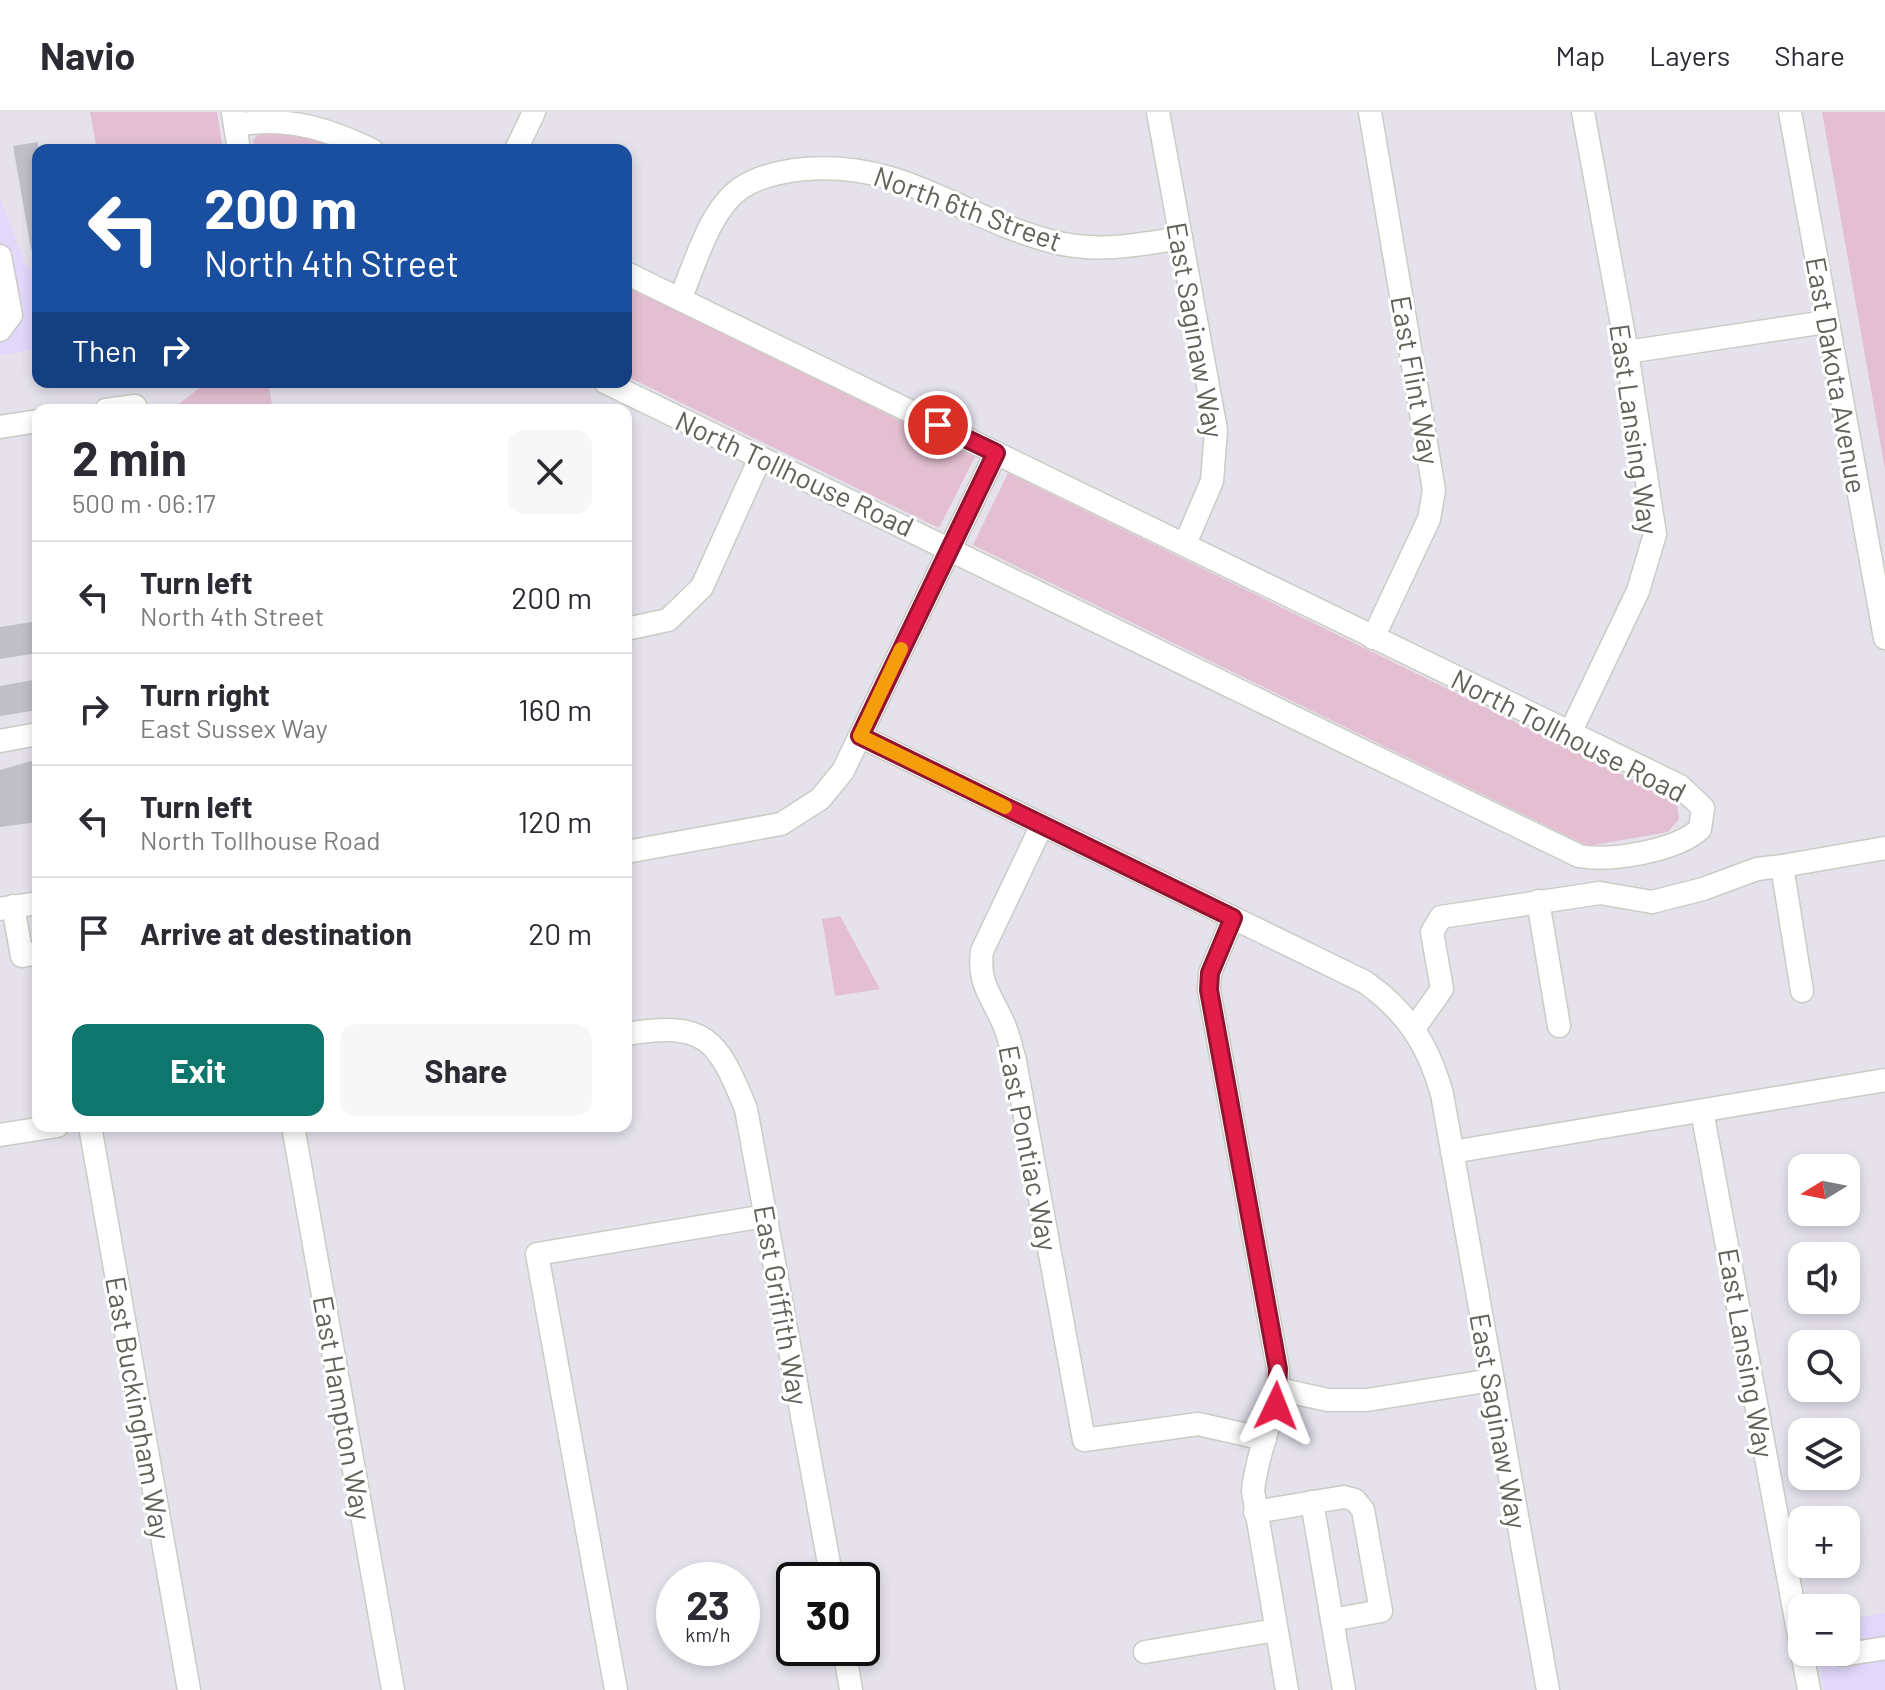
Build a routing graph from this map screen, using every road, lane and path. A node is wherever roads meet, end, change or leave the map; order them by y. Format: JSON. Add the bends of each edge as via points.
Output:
{"nodes":[{"id":1,"x":534,"y":112,"type":"edge"},
{"id":2,"x":1158,"y":112,"type":"edge"},
{"id":3,"x":1370,"y":112,"type":"edge"},
{"id":4,"x":1583,"y":112,"type":"edge"},
{"id":5,"x":1790,"y":112,"type":"edge"},
{"id":6,"x":234,"y":119,"type":"edge"},
{"id":7,"x":238,"y":144,"type":"edge"},
{"id":8,"x":360,"y":144,"type":"edge"},
{"id":9,"x":519,"y":144,"type":"edge"},
{"id":10,"x":1181,"y":238,"type":"junction"},
{"id":11,"x":1,"y":267,"type":"edge"},
{"id":12,"x":632,"y":276,"type":"edge"},
{"id":13,"x":680,"y":299,"type":"junction"},
{"id":14,"x":1826,"y":322,"type":"junction"},
{"id":15,"x":0,"y":330,"type":"edge"},
{"id":16,"x":1627,"y":352,"type":"junction"},
{"id":17,"x":617,"y":388,"type":"edge"},
{"id":18,"x":32,"y":422,"type":"edge"},
{"id":19,"x":0,"y":427,"type":"edge"},
{"id":20,"x":996,"y":453,"type":"junction"},
{"id":21,"x":760,"y":458,"type":"junction"},
{"id":22,"x":1185,"y":544,"type":"junction"},
{"id":23,"x":950,"y":547,"type":"junction"},
{"id":24,"x":1882,"y":606,"type":"edge"},
{"id":25,"x":632,"y":628,"type":"edge"},
{"id":26,"x":1373,"y":638,"type":"junction"},
{"id":27,"x":1885,"y":638,"type":"edge"},
{"id":28,"x":1570,"y":733,"type":"junction"},
{"id":29,"x":32,"y":735,"type":"edge"},
{"id":30,"x":860,"y":736,"type":"junction"},
{"id":31,"x":0,"y":741,"type":"edge"},
{"id":32,"x":1042,"y":825,"type":"junction"},
{"id":33,"x":1885,"y":848,"type":"edge"},
{"id":34,"x":632,"y":851,"type":"edge"},
{"id":35,"x":1782,"y":866,"type":"junction"},
{"id":36,"x":1538,"y":901,"type":"junction"},
{"id":37,"x":32,"y":904,"type":"edge"},
{"id":38,"x":6,"y":908,"type":"edge"},
{"id":39,"x":1233,"y":918,"type":"junction"},
{"id":40,"x":20,"y":956,"type":"edge"},
{"id":41,"x":1802,"y":991,"type":"dead end"},
{"id":42,"x":1559,"y":1026,"type":"dead end"},
{"id":43,"x":1415,"y":1027,"type":"junction"},
{"id":44,"x":632,"y":1033,"type":"edge"},
{"id":45,"x":1885,"y":1080,"type":"edge"},
{"id":46,"x":1702,"y":1111,"type":"junction"},
{"id":47,"x":32,"y":1130,"type":"edge"},
{"id":48,"x":91,"y":1132,"type":"edge"},
{"id":49,"x":294,"y":1132,"type":"edge"},
{"id":50,"x":0,"y":1135,"type":"edge"},
{"id":51,"x":1452,"y":1152,"type":"junction"},
{"id":52,"x":765,"y":1216,"type":"junction"},
{"id":53,"x":1492,"y":1380,"type":"junction"},
{"id":54,"x":1278,"y":1389,"type":"junction"},
{"id":55,"x":1265,"y":1439,"type":"junction"},
{"id":56,"x":1312,"y":1502,"type":"junction"},
{"id":57,"x":1255,"y":1512,"type":"junction"},
{"id":58,"x":829,"y":1562,"type":"edge"},
{"id":59,"x":1332,"y":1620,"type":"junction"},
{"id":60,"x":1276,"y":1630,"type":"junction"},
{"id":61,"x":1885,"y":1648,"type":"edge"},
{"id":62,"x":1145,"y":1652,"type":"dead end"},
{"id":63,"x":1860,"y":1652,"type":"edge"},
{"id":64,"x":847,"y":1666,"type":"edge"},
{"id":65,"x":189,"y":1690,"type":"edge"},
{"id":66,"x":393,"y":1690,"type":"edge"},
{"id":67,"x":616,"y":1690,"type":"edge"},
{"id":68,"x":851,"y":1690,"type":"edge"},
{"id":69,"x":1287,"y":1690,"type":"edge"},
{"id":70,"x":1344,"y":1690,"type":"edge"},
{"id":71,"x":1548,"y":1690,"type":"edge"},
{"id":72,"x":1809,"y":1690,"type":"edge"}],
"edges":[{"from":1,"to":9,"type":"street"},
{"from":2,"to":10,"type":"street","name":"East Saginaw Way"},
{"from":3,"to":26,"type":"street","name":"East Flint Way","via":[[1434,490],[1429,519]]},
{"from":4,"to":16,"type":"street","name":"East Lansing Way"},
{"from":5,"to":14,"type":"street","name":"East Dakota Avenue"},
{"from":6,"to":7,"type":"street"},
{"from":6,"to":8,"type":"street","via":[[302,122]]},
{"from":10,"to":13,"type":"street","name":"North 6th Street","via":[[1124,248],[1057,243],[1020,232],[933,182],[855,169],[795,170],[740,189],[719,213]]},
{"from":10,"to":22,"type":"street","name":"East Saginaw Way","via":[[1216,430],[1212,481]]},
{"from":11,"to":15,"type":"street","via":[[11,315]]},
{"from":12,"to":13,"type":"street","name":"North Tollhouse Road"},
{"from":13,"to":20,"type":"street","name":"North Tollhouse Road"},
{"from":14,"to":16,"type":"street"},
{"from":14,"to":24,"type":"street","name":"East Dakota Avenue"},
{"from":16,"to":28,"type":"street","name":"East Lansing Way","via":[[1655,534],[1638,591]]},
{"from":17,"to":21,"type":"street","name":"North Tollhouse Road"},
{"from":18,"to":19,"type":"street"},
{"from":20,"to":22,"type":"street","name":"North Tollhouse Road"},
{"from":20,"to":23,"type":"street"},
{"from":21,"to":23,"type":"street","name":"North Tollhouse Road"},
{"from":21,"to":25,"type":"street","via":[[702,587],[668,620]]},
{"from":22,"to":26,"type":"street","name":"North Tollhouse Road"},
{"from":23,"to":28,"type":"street","name":"North Tollhouse Road","via":[[1579,856],[1595,859],[1676,845],[1700,829],[1703,808],[1693,795]]},
{"from":23,"to":30,"type":"street"},
{"from":24,"to":27,"type":"street","name":"East Dakota Avenue"},
{"from":26,"to":28,"type":"street","name":"North Tollhouse Road"},
{"from":29,"to":31,"type":"street"},
{"from":30,"to":32,"type":"street","name":"East Saginaw Way"},
{"from":30,"to":34,"type":"street","via":[[843,771],[820,799],[781,824]]},
{"from":32,"to":39,"type":"street","name":"East Saginaw Way"},
{"from":32,"to":55,"type":"street","name":"East Pontiac Way","via":[[979,967],[1015,1061],[1084,1440],[1198,1424]]},
{"from":33,"to":35,"type":"street"},
{"from":35,"to":36,"type":"street","via":[[1652,902],[1600,893]]},
{"from":35,"to":41,"type":"street"},
{"from":36,"to":42,"type":"street"},
{"from":36,"to":43,"type":"street","via":[[1441,917],[1432,932],[1442,989]]},
{"from":37,"to":38,"type":"street"},
{"from":38,"to":40,"type":"street"},
{"from":39,"to":43,"type":"street","name":"East Saginaw Way","via":[[1365,982]]},
{"from":39,"to":54,"type":"street","via":[[1212,965],[1209,990]]},
{"from":43,"to":51,"type":"street","name":"East Saginaw Way","via":[[1432,1058]]},
{"from":44,"to":52,"type":"street","name":"East Griffith Way","via":[[684,1029],[708,1040],[729,1068],[746,1109]]},
{"from":45,"to":46,"type":"street"},
{"from":46,"to":51,"type":"street"},
{"from":46,"to":72,"type":"street","name":"East Lansing Way"},
{"from":47,"to":50,"type":"street"},
{"from":48,"to":65,"type":"street","name":"East Buckingham Way"},
{"from":49,"to":66,"type":"street","name":"East Hampton Way"},
{"from":51,"to":53,"type":"street","name":"East Saginaw Way"},
{"from":52,"to":58,"type":"street","name":"East Griffith Way"},
{"from":52,"to":67,"type":"street","via":[[537,1254]]},
{"from":53,"to":54,"type":"street","via":[[1367,1400],[1328,1400]]},
{"from":53,"to":71,"type":"street","name":"East Saginaw Way"},
{"from":54,"to":55,"type":"street"},
{"from":55,"to":57,"type":"street","via":[[1255,1472]]},
{"from":56,"to":57,"type":"street"},
{"from":56,"to":59,"type":"street"},
{"from":56,"to":59,"type":"street","via":[[1344,1497],[1363,1510],[1381,1611]]},
{"from":57,"to":60,"type":"street"},
{"from":59,"to":70,"type":"street"},
{"from":60,"to":62,"type":"street"},
{"from":60,"to":69,"type":"street"},
{"from":61,"to":63,"type":"street"},
{"from":64,"to":68,"type":"street"}]}
